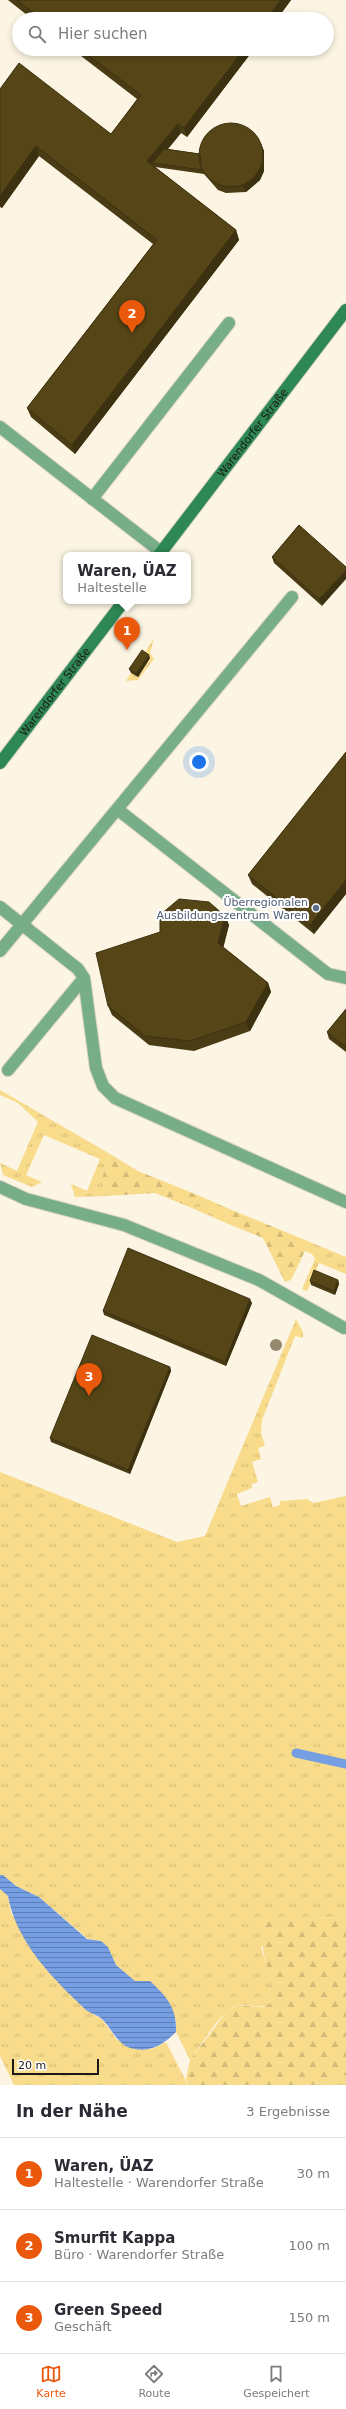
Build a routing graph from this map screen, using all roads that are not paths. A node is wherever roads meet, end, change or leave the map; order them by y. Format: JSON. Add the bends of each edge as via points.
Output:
{"nodes":[{"id":1,"x":346,"y":310,"type":"edge"},
{"id":2,"x":229,"y":323,"type":"dead end"},
{"id":3,"x":0,"y":427,"type":"edge"},
{"id":4,"x":92,"y":498,"type":"junction"},
{"id":5,"x":159,"y":552,"type":"edge"},
{"id":6,"x":161,"y":552,"type":"edge"},
{"id":7,"x":292,"y":597,"type":"dead end"},
{"id":8,"x":122,"y":604,"type":"edge"},
{"id":9,"x":0,"y":763,"type":"edge"},
{"id":10,"x":118,"y":809,"type":"junction"},
{"id":11,"x":0,"y":907,"type":"edge"},
{"id":12,"x":22,"y":924,"type":"junction"},
{"id":13,"x":0,"y":952,"type":"edge"},
{"id":14,"x":84,"y":978,"type":"junction"},
{"id":15,"x":346,"y":978,"type":"edge"},
{"id":16,"x":8,"y":1070,"type":"dead end"},
{"id":17,"x":0,"y":1187,"type":"edge"},
{"id":18,"x":346,"y":1202,"type":"edge"},
{"id":19,"x":344,"y":1328,"type":"dead end"}],
"edges":[{"from":1,"to":6,"type":"main road","name":"Warendorfer Straße"},
{"from":2,"to":4,"type":"lane"},
{"from":3,"to":4,"type":"lane"},
{"from":4,"to":5,"type":"lane"},
{"from":7,"to":10,"type":"lane"},
{"from":8,"to":9,"type":"main road","name":"Warendorfer Straße"},
{"from":10,"to":12,"type":"lane"},
{"from":10,"to":15,"type":"lane","via":[[328,974]]},
{"from":11,"to":12,"type":"lane"},
{"from":12,"to":13,"type":"lane"},
{"from":12,"to":14,"type":"lane","via":[[78,969]]},
{"from":14,"to":16,"type":"lane"},
{"from":14,"to":18,"type":"lane","via":[[96,1068],[103,1086],[115,1098]]},
{"from":17,"to":19,"type":"lane","via":[[26,1198],[124,1225],[259,1280]]}]}
